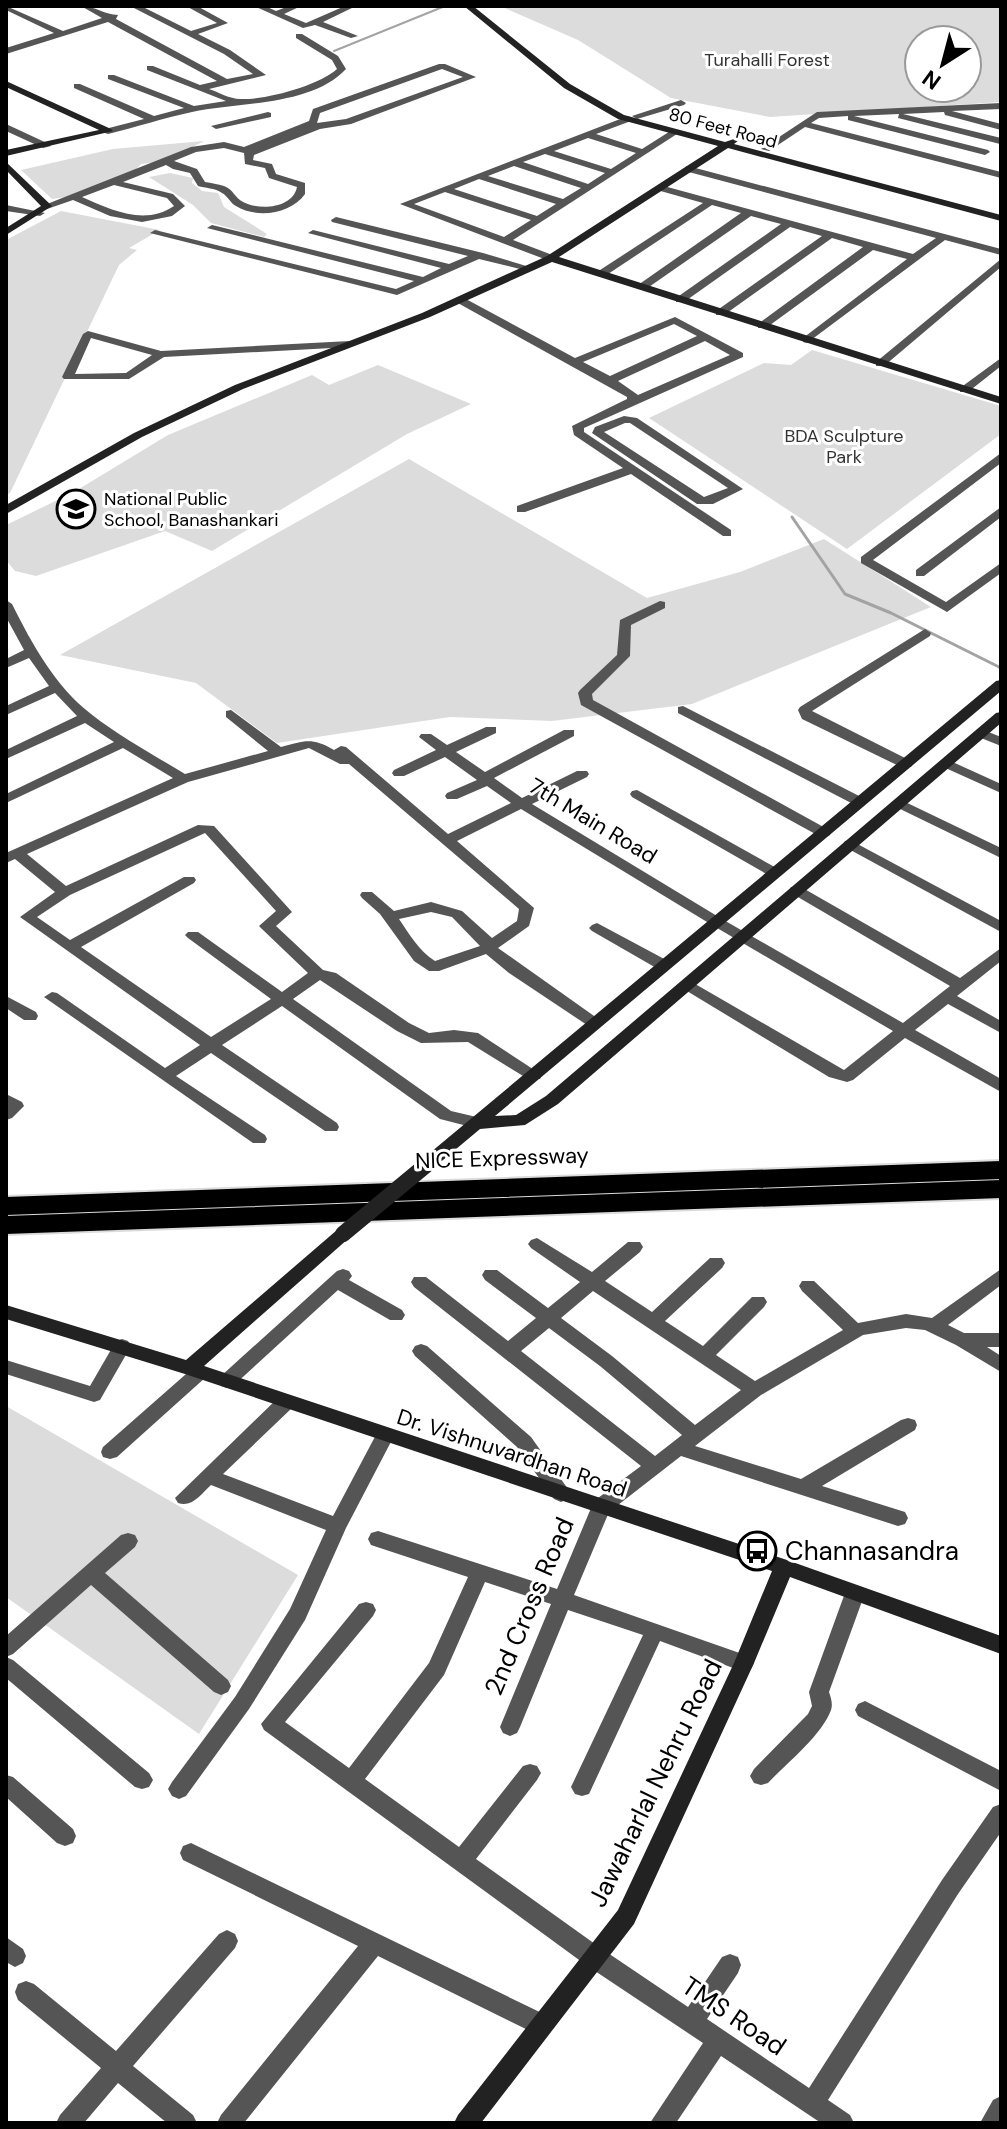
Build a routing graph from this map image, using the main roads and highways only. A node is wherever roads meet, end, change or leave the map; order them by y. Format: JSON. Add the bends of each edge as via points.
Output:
{"nodes":[{"id":1,"x":468,"y":6,"type":"edge"},
{"id":2,"x":474,"y":6,"type":"edge"},
{"id":3,"x":550,"y":70,"type":"junction"},
{"id":4,"x":6,"y":84,"type":"edge"},
{"id":5,"x":633,"y":118,"type":"junction"},
{"id":6,"x":730,"y":143,"type":"junction"},
{"id":7,"x":6,"y":153,"type":"edge"},
{"id":8,"x":6,"y":165,"type":"edge"},
{"id":9,"x":1001,"y":210,"type":"edge"},
{"id":10,"x":1001,"y":218,"type":"edge"},
{"id":11,"x":6,"y":232,"type":"edge"},
{"id":12,"x":551,"y":258,"type":"junction"},
{"id":13,"x":1001,"y":401,"type":"edge"},
{"id":14,"x":6,"y":510,"type":"edge"},
{"id":15,"x":1000,"y":685,"type":"edge"},
{"id":16,"x":1001,"y":716,"type":"edge"},
{"id":17,"x":479,"y":1123,"type":"junction"},
{"id":18,"x":1001,"y":1170,"type":"edge"},
{"id":19,"x":1001,"y":1189,"type":"edge"},
{"id":20,"x":6,"y":1206,"type":"edge"},
{"id":21,"x":6,"y":1225,"type":"edge"},
{"id":22,"x":6,"y":1312,"type":"edge"},
{"id":23,"x":194,"y":1370,"type":"junction"},
{"id":24,"x":784,"y":1567,"type":"junction"},
{"id":25,"x":1001,"y":1645,"type":"edge"},
{"id":26,"x":466,"y":2123,"type":"edge"}],
"edges":[{"from":1,"to":3,"type":"main road","name":"80 Feet Road"},
{"from":2,"to":3,"type":"main road","name":"80 Feet Road"},
{"from":3,"to":5,"type":"main road","name":"80 Feet Road"},
{"from":4,"to":7,"type":"main road","via":[[108,131]]},
{"from":5,"to":6,"type":"main road","name":"80 Feet Road"},
{"from":5,"to":6,"type":"main road","name":"80 Feet Road"},
{"from":6,"to":9,"type":"main road","name":"80 Feet Road"},
{"from":6,"to":10,"type":"main road","name":"80 Feet Road"},
{"from":6,"to":12,"type":"main road"},
{"from":8,"to":11,"type":"main road","via":[[44,210]]},
{"from":12,"to":13,"type":"main road"},
{"from":12,"to":14,"type":"main road","via":[[460,300],[239,387],[138,435]]},
{"from":15,"to":17,"type":"main road"},
{"from":16,"to":17,"type":"main road","via":[[552,1100],[519,1121]]},
{"from":17,"to":23,"type":"main road","bridge":true,"via":[[343,1234]]},
{"from":18,"to":20,"type":"highway","name":"NICE Expressway"},
{"from":19,"to":21,"type":"highway"},
{"from":22,"to":23,"type":"main road","name":"Dr. Vishnuvardhan Road"},
{"from":23,"to":24,"type":"main road","name":"Dr. Vishnuvardhan Road"},
{"from":24,"to":25,"type":"main road","name":"Dr. Vishnuvardhan Road"},
{"from":24,"to":26,"type":"main road","name":"Jawaharlal Nehru Road","via":[[626,1917]]}]}
